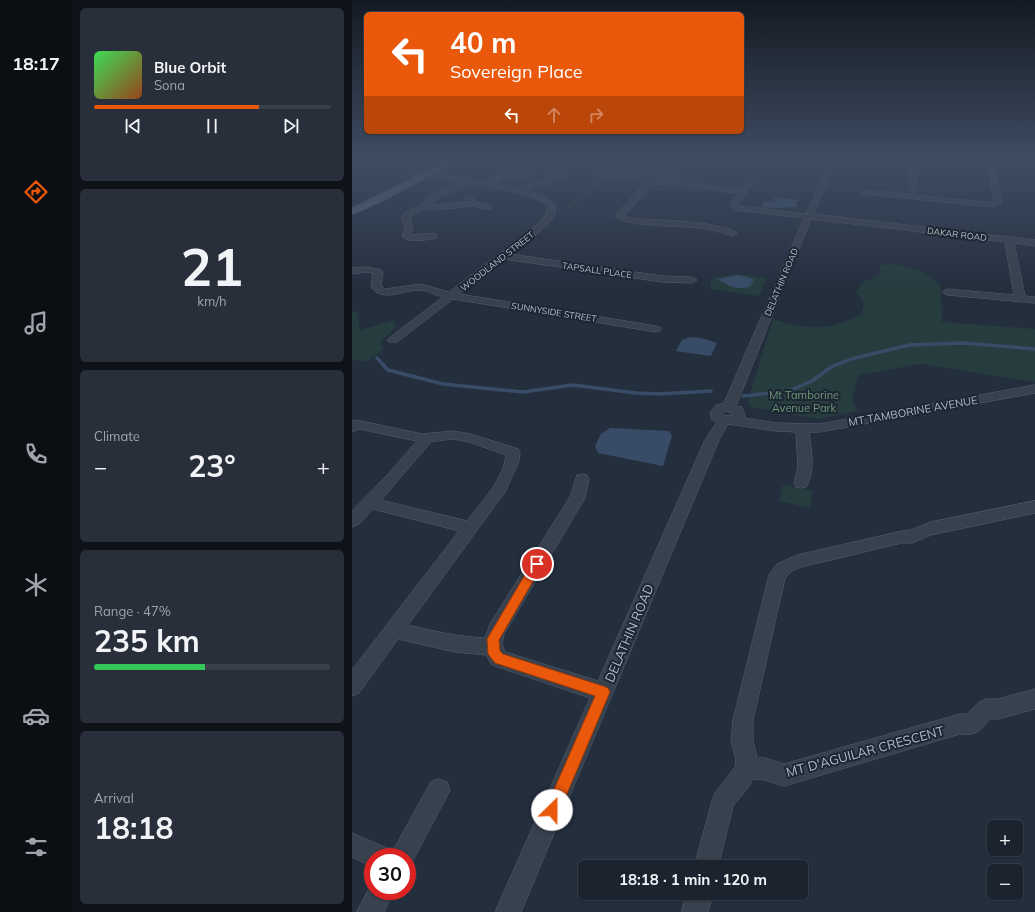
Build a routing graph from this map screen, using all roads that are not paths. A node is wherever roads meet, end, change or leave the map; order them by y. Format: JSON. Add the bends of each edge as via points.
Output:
{"nodes":[{"id":1,"x":369,"y":204,"type":"edge"},
{"id":2,"x":427,"y":204,"type":"edge"},
{"id":3,"x":458,"y":204,"type":"edge"},
{"id":4,"x":477,"y":204,"type":"edge"},
{"id":5,"x":550,"y":204,"type":"edge"},
{"id":6,"x":631,"y":204,"type":"edge"},
{"id":7,"x":734,"y":204,"type":"edge"},
{"id":8,"x":814,"y":204,"type":"edge"},
{"id":9,"x":982,"y":204,"type":"edge"},
{"id":10,"x":997,"y":204,"type":"edge"},
{"id":11,"x":423,"y":207,"type":"junction"},
{"id":12,"x":488,"y":208,"type":"dead end"},
{"id":13,"x":352,"y":212,"type":"edge"},
{"id":14,"x":808,"y":217,"type":"junction"},
{"id":15,"x":733,"y":233,"type":"dead end"},
{"id":16,"x":433,"y":236,"type":"dead end"},
{"id":17,"x":1009,"y":240,"type":"junction"},
{"id":18,"x":1035,"y":243,"type":"edge"},
{"id":19,"x":503,"y":256,"type":"junction"},
{"id":20,"x":352,"y":271,"type":"edge"},
{"id":21,"x":692,"y":280,"type":"dead end"},
{"id":22,"x":947,"y":292,"type":"dead end"},
{"id":23,"x":452,"y":295,"type":"junction"},
{"id":24,"x":1020,"y":298,"type":"junction"},
{"id":25,"x":1035,"y":300,"type":"edge"},
{"id":26,"x":656,"y":329,"type":"dead end"},
{"id":27,"x":393,"y":340,"type":"dead end"},
{"id":28,"x":1035,"y":389,"type":"edge"},
{"id":29,"x":731,"y":415,"type":"junction"},
{"id":30,"x":796,"y":427,"type":"junction"},
{"id":31,"x":352,"y":428,"type":"edge"},
{"id":32,"x":427,"y":438,"type":"junction"},
{"id":33,"x":582,"y":479,"type":"dead end"},
{"id":34,"x":801,"y":482,"type":"dead end"},
{"id":35,"x":371,"y":502,"type":"junction"},
{"id":36,"x":1035,"y":507,"type":"edge"},
{"id":37,"x":352,"y":522,"type":"edge"},
{"id":38,"x":471,"y":528,"type":"junction"},
{"id":39,"x":394,"y":630,"type":"junction"},
{"id":40,"x":493,"y":648,"type":"junction"},
{"id":41,"x":352,"y":686,"type":"edge"},
{"id":42,"x":603,"y":692,"type":"junction"},
{"id":43,"x":1035,"y":699,"type":"edge"},
{"id":44,"x":746,"y":768,"type":"junction"},
{"id":45,"x":439,"y":790,"type":"dead end"},
{"id":46,"x":352,"y":845,"type":"edge"},
{"id":47,"x":406,"y":848,"type":"edge"},
{"id":48,"x":364,"y":851,"type":"edge"},
{"id":49,"x":708,"y":860,"type":"edge"},
{"id":50,"x":377,"y":900,"type":"edge"},
{"id":51,"x":698,"y":900,"type":"edge"},
{"id":52,"x":370,"y":912,"type":"edge"},
{"id":53,"x":508,"y":912,"type":"edge"},
{"id":54,"x":695,"y":912,"type":"edge"}],
"edges":[{"from":1,"to":13,"type":"main road"},
{"from":2,"to":11,"type":"street"},
{"from":3,"to":11,"type":"street","via":[[435,208]]},
{"from":4,"to":12,"type":"street"},
{"from":5,"to":19,"type":"street","name":"WOODLAND STREET","via":[[551,214],[541,226]]},
{"from":6,"to":15,"type":"street","via":[[620,218],[700,226]]},
{"from":7,"to":14,"type":"street","name":"DAKAR ROAD","via":[[738,208]]},
{"from":8,"to":14,"type":"street","name":"DELATHIN ROAD"},
{"from":9,"to":10,"type":"street"},
{"from":11,"to":16,"type":"street","via":[[406,216],[409,227],[406,237]]},
{"from":14,"to":17,"type":"street","name":"DAKAR ROAD"},
{"from":14,"to":29,"type":"street","name":"DELATHIN ROAD"},
{"from":17,"to":18,"type":"street","name":"DAKAR ROAD"},
{"from":17,"to":24,"type":"street"},
{"from":19,"to":21,"type":"street","name":"TAPSALL PLACE","via":[[662,279]]},
{"from":19,"to":23,"type":"street","name":"WOODLAND STREET"},
{"from":20,"to":23,"type":"street","name":"SUNNYSIDE STREET","via":[[365,269],[378,272],[376,287],[384,292],[418,286]]},
{"from":22,"to":24,"type":"street"},
{"from":23,"to":26,"type":"street","name":"SUNNYSIDE STREET"},
{"from":23,"to":27,"type":"street","name":"WOODLAND STREET"},
{"from":24,"to":25,"type":"street"},
{"from":28,"to":30,"type":"street","name":"MT TAMBORINE AVENUE","via":[[834,426]]},
{"from":29,"to":30,"type":"street","name":"MT TAMBORINE AVENUE","via":[[776,427]]},
{"from":29,"to":42,"type":"street","name":"DELATHIN ROAD","via":[[712,440]]},
{"from":30,"to":34,"type":"street","via":[[805,467]]},
{"from":31,"to":32,"type":"street","via":[[356,424]]},
{"from":32,"to":35,"type":"street"},
{"from":32,"to":38,"type":"street","via":[[453,435],[471,438],[513,452],[512,461],[500,488]]},
{"from":33,"to":40,"type":"street","via":[[577,498],[498,630],[493,639]]},
{"from":35,"to":37,"type":"street"},
{"from":35,"to":38,"type":"street"},
{"from":36,"to":44,"type":"street","via":[[927,528],[913,537],[902,537],[794,561],[781,569],[743,720],[742,741],[747,759]]},
{"from":38,"to":39,"type":"street"},
{"from":39,"to":40,"type":"street","via":[[453,644]]},
{"from":39,"to":41,"type":"street"},
{"from":40,"to":42,"type":"street","via":[[499,659]]},
{"from":42,"to":53,"type":"street","name":"DELATHIN ROAD"},
{"from":43,"to":44,"type":"street","name":"MT D'AGUILAR CRESCENT","via":[[998,710],[986,709],[971,725],[960,724],[784,775],[765,769]]},
{"from":44,"to":49,"type":"street","via":[[723,801]]},
{"from":45,"to":47,"type":"street"},
{"from":46,"to":48,"type":"street"},
{"from":50,"to":52,"type":"street"},
{"from":51,"to":54,"type":"street"}]}
